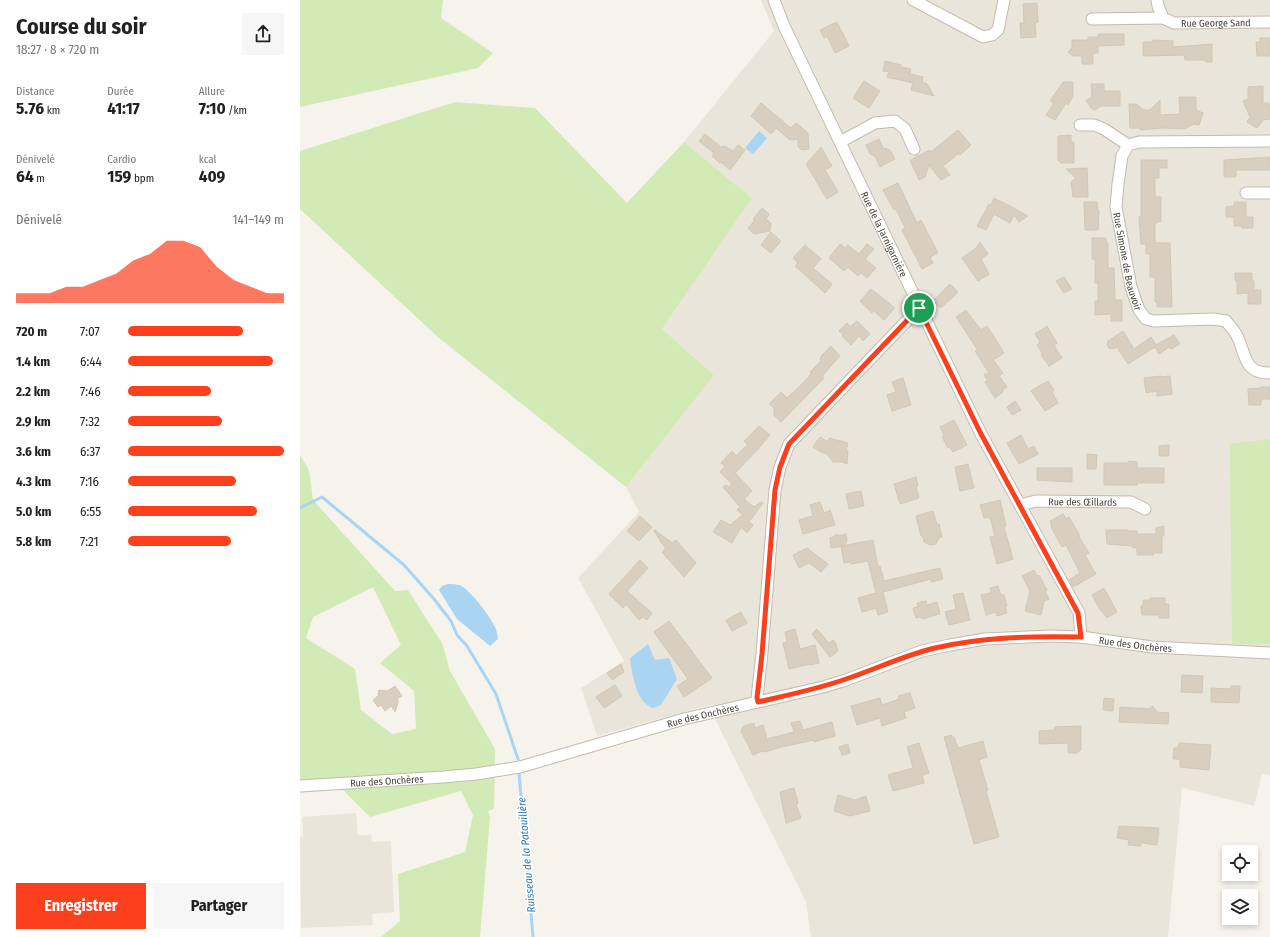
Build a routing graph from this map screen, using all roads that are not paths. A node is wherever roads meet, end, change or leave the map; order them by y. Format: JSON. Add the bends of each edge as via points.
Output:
{"nodes":[{"id":1,"x":774,"y":0,"type":"edge"},
{"id":2,"x":913,"y":0,"type":"edge"},
{"id":3,"x":1004,"y":0,"type":"edge"},
{"id":4,"x":1158,"y":0,"type":"edge"},
{"id":5,"x":1163,"y":18,"type":"junction"},
{"id":6,"x":1092,"y":19,"type":"dead end"},
{"id":7,"x":1270,"y":22,"type":"edge"},
{"id":8,"x":1080,"y":125,"type":"dead end"},
{"id":9,"x":840,"y":142,"type":"junction"},
{"id":10,"x":1270,"y":142,"type":"edge"},
{"id":11,"x":1128,"y":145,"type":"junction"},
{"id":12,"x":914,"y":149,"type":"dead end"},
{"id":13,"x":1246,"y":193,"type":"dead end"},
{"id":14,"x":1270,"y":193,"type":"edge"},
{"id":15,"x":919,"y":308,"type":"junction"},
{"id":16,"x":1270,"y":373,"type":"edge"},
{"id":17,"x":1020,"y":505,"type":"junction"},
{"id":18,"x":1144,"y":510,"type":"dead end"},
{"id":19,"x":1081,"y":637,"type":"junction"},
{"id":20,"x":1270,"y":653,"type":"edge"},
{"id":21,"x":758,"y":702,"type":"junction"},
{"id":22,"x":300,"y":786,"type":"edge"}],
"edges":[{"from":1,"to":9,"type":"street","name":"Rue de la Jarnigarnière"},
{"from":2,"to":3,"type":"street","via":[[983,37],[998,30]]},
{"from":4,"to":5,"type":"street"},
{"from":5,"to":6,"type":"street","name":"Rue George Sand"},
{"from":5,"to":7,"type":"street","name":"Rue George Sand","via":[[1174,23]]},
{"from":8,"to":11,"type":"street","via":[[1099,127]]},
{"from":9,"to":12,"type":"street","via":[[875,123],[895,121],[905,128]]},
{"from":9,"to":15,"type":"street","name":"Rue de la Jarnigarnière"},
{"from":10,"to":11,"type":"street","via":[[1139,142]]},
{"from":11,"to":16,"type":"street","name":"Rue Simone de Beauvoir","via":[[1122,156],[1116,207],[1131,287],[1139,310],[1146,319],[1154,321],[1226,321],[1236,334],[1246,361],[1253,370]]},
{"from":13,"to":14,"type":"street"},
{"from":15,"to":17,"type":"street","name":"Rue de la Jarnigarnière","via":[[980,432]]},
{"from":15,"to":21,"type":"street","via":[[789,444],[775,490]]},
{"from":17,"to":18,"type":"street","name":"Rue des Œillards","via":[[1036,502],[1131,502]]},
{"from":17,"to":19,"type":"street","name":"Rue de la Jarnigarnière","via":[[1078,613]]},
{"from":19,"to":20,"type":"street","name":"Rue des Onchères","via":[[1152,647]]},
{"from":19,"to":21,"type":"street","name":"Rue des Onchères","via":[[1004,637],[950,645],[906,656],[823,687]]},
{"from":21,"to":22,"type":"street","name":"Rue des Onchères","via":[[684,719],[520,767],[443,777]]}]}
